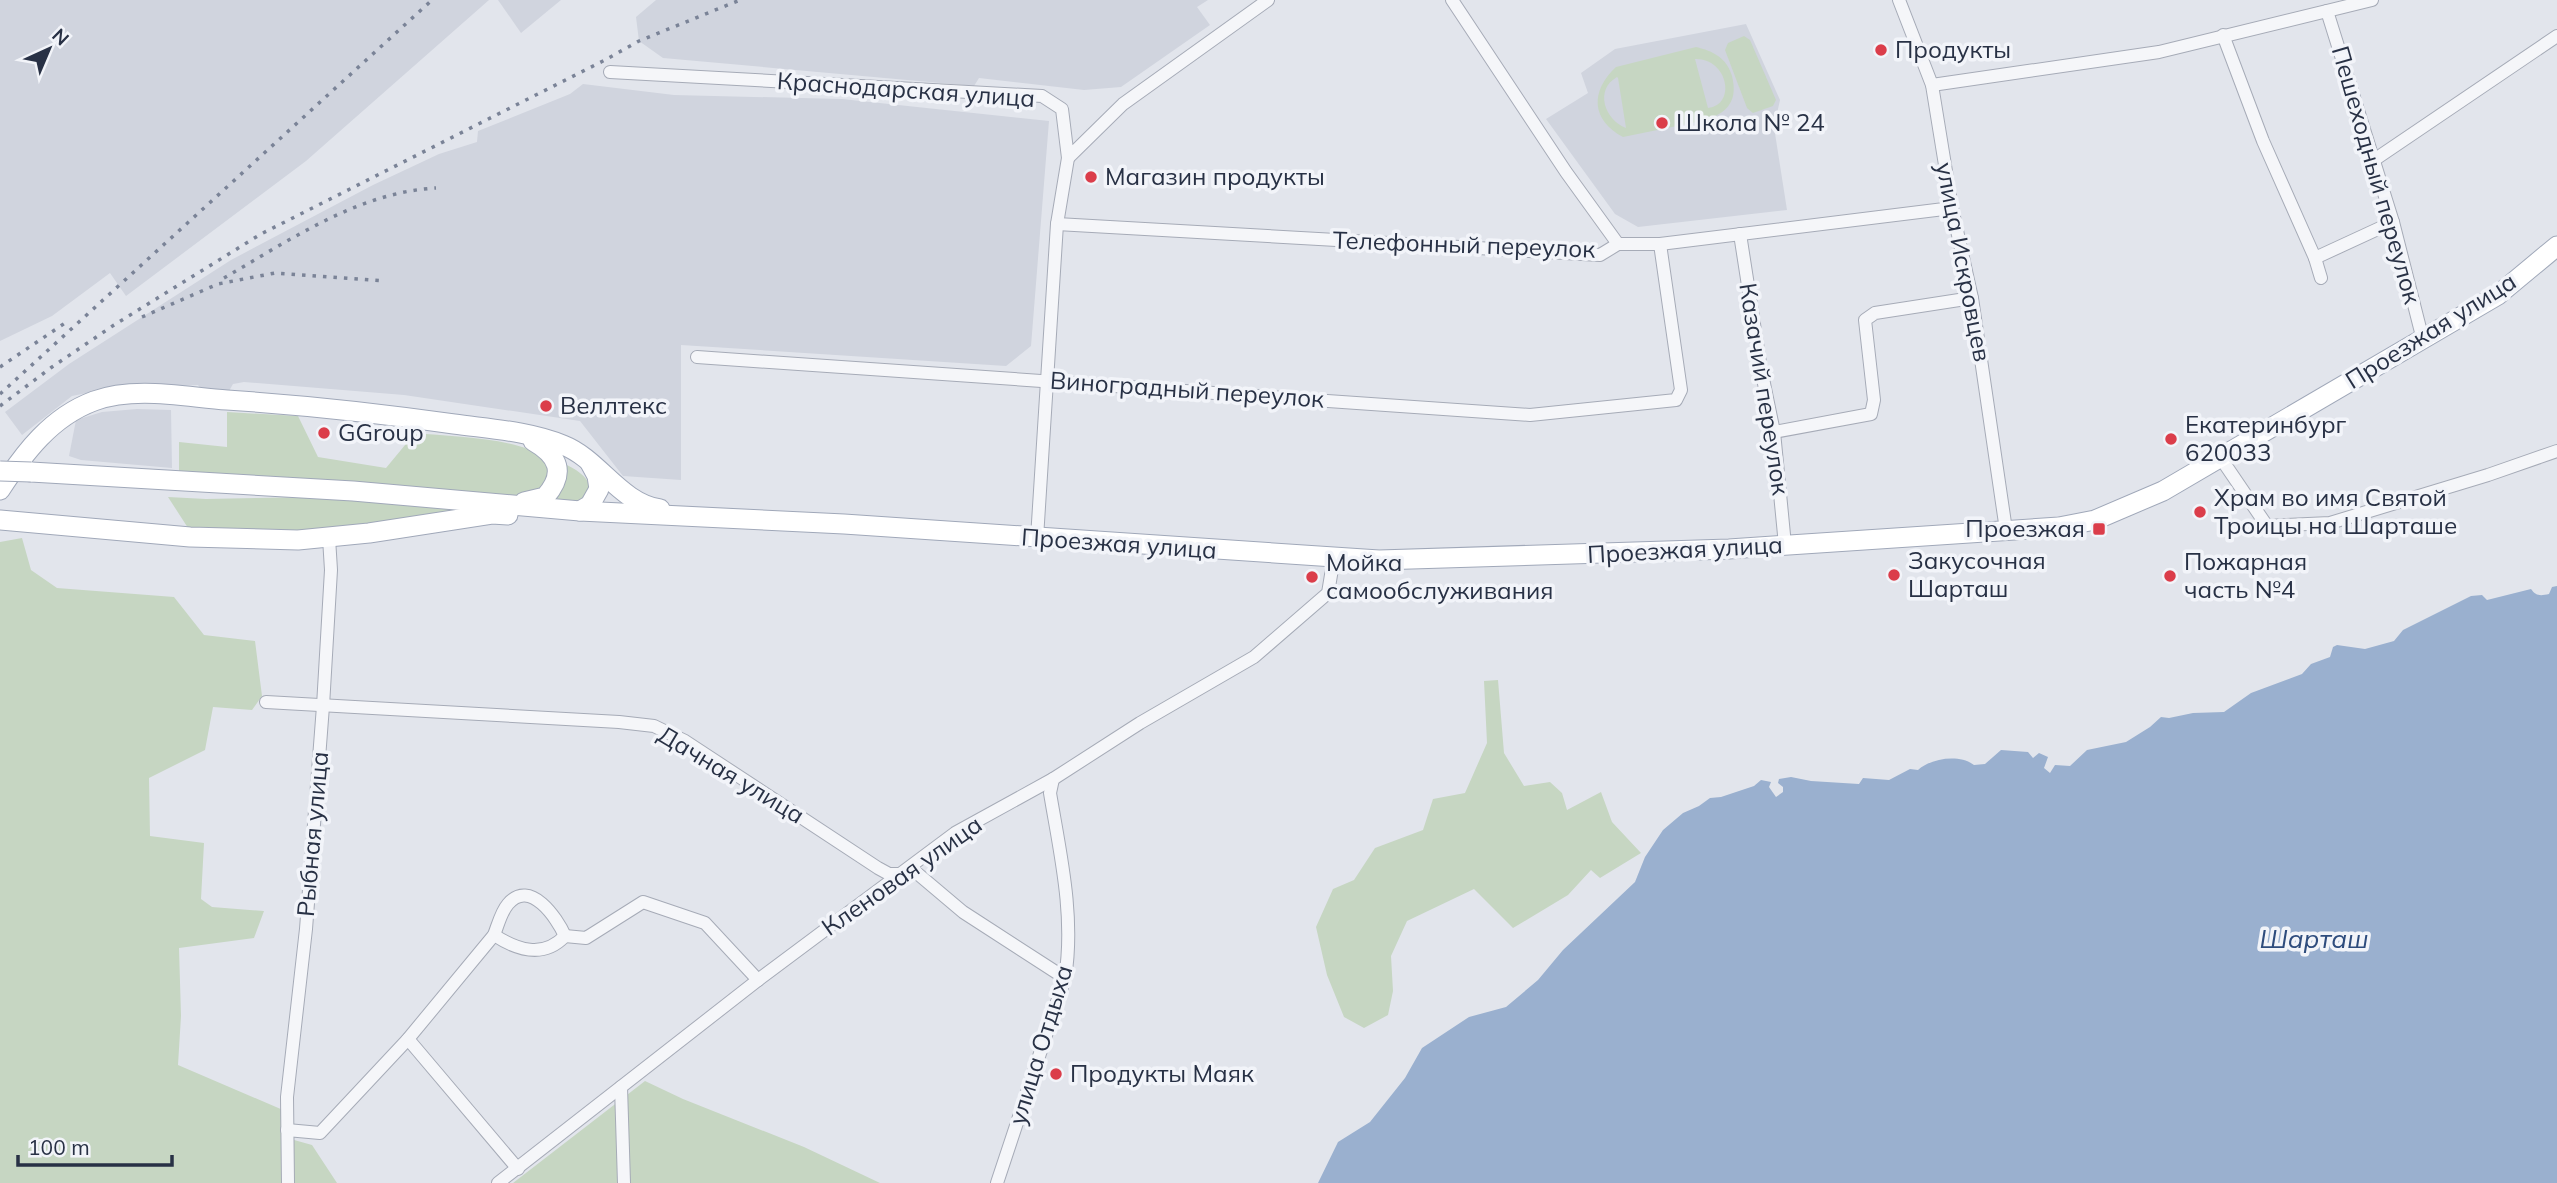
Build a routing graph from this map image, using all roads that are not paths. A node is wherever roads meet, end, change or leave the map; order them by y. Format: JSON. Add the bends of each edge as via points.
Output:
{"nodes":[{"id":1,"x":1268,"y":0,"type":"edge"},
{"id":2,"x":1452,"y":0,"type":"edge"},
{"id":3,"x":1899,"y":0,"type":"edge"},
{"id":4,"x":2372,"y":0,"type":"edge"},
{"id":5,"x":2327,"y":11,"type":"junction"},
{"id":6,"x":2223,"y":36,"type":"junction"},
{"id":7,"x":2557,"y":36,"type":"edge"},
{"id":8,"x":610,"y":72,"type":"dead end"},
{"id":9,"x":1932,"y":85,"type":"junction"},
{"id":10,"x":1068,"y":158,"type":"junction"},
{"id":11,"x":2374,"y":160,"type":"junction"},
{"id":12,"x":1952,"y":208,"type":"junction"},
{"id":13,"x":2393,"y":222,"type":"junction"},
{"id":14,"x":1057,"y":224,"type":"junction"},
{"id":15,"x":1740,"y":234,"type":"junction"},
{"id":16,"x":1618,"y":244,"type":"junction"},
{"id":17,"x":1660,"y":244,"type":"junction"},
{"id":18,"x":2557,"y":246,"type":"edge"},
{"id":19,"x":2315,"y":258,"type":"junction"},
{"id":20,"x":2321,"y":278,"type":"dead end"},
{"id":21,"x":1972,"y":298,"type":"junction"},
{"id":22,"x":2423,"y":340,"type":"junction"},
{"id":23,"x":696,"y":357,"type":"dead end"},
{"id":24,"x":1049,"y":380,"type":"junction"},
{"id":25,"x":513,"y":432,"type":"junction"},
{"id":26,"x":1774,"y":432,"type":"junction"},
{"id":27,"x":2557,"y":451,"type":"edge"},
{"id":28,"x":2220,"y":457,"type":"junction"},
{"id":29,"x":588,"y":461,"type":"junction"},
{"id":30,"x":0,"y":471,"type":"edge"},
{"id":31,"x":0,"y":490,"type":"edge"},
{"id":32,"x":502,"y":503,"type":"junction"},
{"id":33,"x":572,"y":510,"type":"junction"},
{"id":34,"x":688,"y":516,"type":"junction"},
{"id":35,"x":0,"y":520,"type":"edge"},
{"id":36,"x":2006,"y":530,"type":"junction"},
{"id":37,"x":329,"y":538,"type":"junction"},
{"id":38,"x":1037,"y":538,"type":"junction"},
{"id":39,"x":1786,"y":545,"type":"junction"},
{"id":40,"x":1334,"y":557,"type":"junction"},
{"id":41,"x":266,"y":702,"type":"dead end"},
{"id":42,"x":323,"y":706,"type":"junction"},
{"id":43,"x":1053,"y":779,"type":"junction"},
{"id":44,"x":903,"y":874,"type":"junction"},
{"id":45,"x":494,"y":934,"type":"junction"},
{"id":46,"x":565,"y":936,"type":"junction"},
{"id":47,"x":1065,"y":978,"type":"junction"},
{"id":48,"x":758,"y":980,"type":"junction"},
{"id":49,"x":408,"y":1039,"type":"junction"},
{"id":50,"x":621,"y":1087,"type":"junction"},
{"id":51,"x":287,"y":1130,"type":"junction"},
{"id":52,"x":518,"y":1169,"type":"junction"},
{"id":53,"x":288,"y":1183,"type":"edge"},
{"id":54,"x":498,"y":1183,"type":"edge"},
{"id":55,"x":624,"y":1183,"type":"edge"},
{"id":56,"x":997,"y":1183,"type":"edge"}],
"edges":[{"from":1,"to":10,"type":"street","via":[[1123,104]]},
{"from":2,"to":16,"type":"street"},
{"from":3,"to":9,"type":"street","name":"улица Искровцев"},
{"from":4,"to":5,"type":"street"},
{"from":5,"to":6,"type":"street"},
{"from":5,"to":11,"type":"street","name":"Пешеходный переулок"},
{"from":6,"to":9,"type":"street","via":[[2159,52]]},
{"from":6,"to":19,"type":"street"},
{"from":7,"to":11,"type":"street"},
{"from":8,"to":10,"type":"street","name":"Краснодарская улица","via":[[1042,96],[1062,110]]},
{"from":9,"to":12,"type":"street","name":"улица Искровцев"},
{"from":10,"to":14,"type":"street","name":"Краснодарская улица"},
{"from":11,"to":13,"type":"street","name":"Пешеходный переулок"},
{"from":12,"to":15,"type":"street","name":"Телефонный переулок"},
{"from":12,"to":21,"type":"street","name":"улица Искровцев"},
{"from":13,"to":19,"type":"street"},
{"from":13,"to":22,"type":"street","name":"Пешеходный переулок"},
{"from":14,"to":16,"type":"street","name":"Телефонный переулок","via":[[1600,255]]},
{"from":14,"to":24,"type":"street","name":"Краснодарская улица"},
{"from":15,"to":17,"type":"street","name":"Телефонный переулок"},
{"from":15,"to":26,"type":"street","name":"Казачий переулок"},
{"from":16,"to":17,"type":"street","name":"Телефонный переулок"},
{"from":17,"to":24,"type":"street","name":"Виноградный переулок","via":[[1681,390],[1676,400],[1530,415]]},
{"from":18,"to":22,"type":"main road","name":"Проезжая улица","via":[[2498,295]]},
{"from":19,"to":20,"type":"street"},
{"from":21,"to":26,"type":"street","via":[[1875,313],[1865,320],[1874,400],[1871,414]]},
{"from":21,"to":36,"type":"street","name":"улица Искровцев"},
{"from":22,"to":28,"type":"main road","name":"Проезжая улица"},
{"from":23,"to":24,"type":"street","name":"Виноградный переулок"},
{"from":24,"to":38,"type":"street","name":"Краснодарская улица"},
{"from":25,"to":29,"type":"main road","via":[[565,445]]},
{"from":25,"to":31,"type":"main road","via":[[301,405],[156,395],[111,397],[83,406],[52,426],[31,444]]},
{"from":25,"to":32,"type":"main road","via":[[550,453],[558,472],[544,497]]},
{"from":26,"to":39,"type":"street","name":"Казачий переулок"},
{"from":27,"to":28,"type":"street","via":[[2330,523],[2267,526]]},
{"from":28,"to":36,"type":"main road","name":"Проезжая улица","via":[[2163,491],[2095,520]]},
{"from":29,"to":33,"type":"main road","via":[[600,489],[590,505]]},
{"from":29,"to":34,"type":"main road","via":[[639,502]]},
{"from":30,"to":32,"type":"main road","name":"Проезжая улица","bridge":true},
{"from":32,"to":33,"type":"main road","name":"Проезжая улица"},
{"from":33,"to":34,"type":"main road","name":"Проезжая улица"},
{"from":33,"to":37,"type":"main road","via":[[537,516],[492,514]]},
{"from":34,"to":38,"type":"main road","name":"Проезжая улица"},
{"from":35,"to":37,"type":"main road","via":[[190,537]]},
{"from":36,"to":39,"type":"main road","name":"Проезжая улица"},
{"from":37,"to":42,"type":"street","name":"Рыбная улица"},
{"from":38,"to":40,"type":"main road","name":"Проезжая улица"},
{"from":39,"to":40,"type":"main road","name":"Проезжая улица","via":[[1479,558]]},
{"from":40,"to":43,"type":"street","name":"Кленовая улица","via":[[1328,593],[1254,657]]},
{"from":41,"to":42,"type":"street","name":"Дачная улица"},
{"from":42,"to":44,"type":"street","name":"Дачная улица","via":[[654,726],[685,741],[878,868]]},
{"from":42,"to":51,"type":"street","name":"Рыбная улица","via":[[306,929],[286,1097]]},
{"from":43,"to":44,"type":"street","name":"Кленовая улица","via":[[955,833]]},
{"from":43,"to":47,"type":"street","name":"улица Отдыха","via":[[1050,793],[1065,882],[1069,953]]},
{"from":44,"to":47,"type":"street","name":"Дачная улица","via":[[918,874],[963,912]]},
{"from":44,"to":48,"type":"street","name":"Кленовая улица"},
{"from":45,"to":46,"type":"street","via":[[508,944],[533,950],[556,945]]},
{"from":45,"to":46,"type":"street","via":[[507,905],[522,897],[542,902]]},
{"from":45,"to":49,"type":"street"},
{"from":46,"to":48,"type":"street","via":[[586,938],[643,902],[705,923]]},
{"from":47,"to":56,"type":"street","name":"улица Отдыха"},
{"from":48,"to":50,"type":"street","name":"Кленовая улица"},
{"from":49,"to":51,"type":"street","via":[[320,1133]]},
{"from":49,"to":52,"type":"street"},
{"from":50,"to":52,"type":"street","name":"Кленовая улица"},
{"from":50,"to":55,"type":"street"},
{"from":51,"to":53,"type":"street","name":"Рыбная улица"},
{"from":52,"to":54,"type":"street","name":"Кленовая улица"}]}
